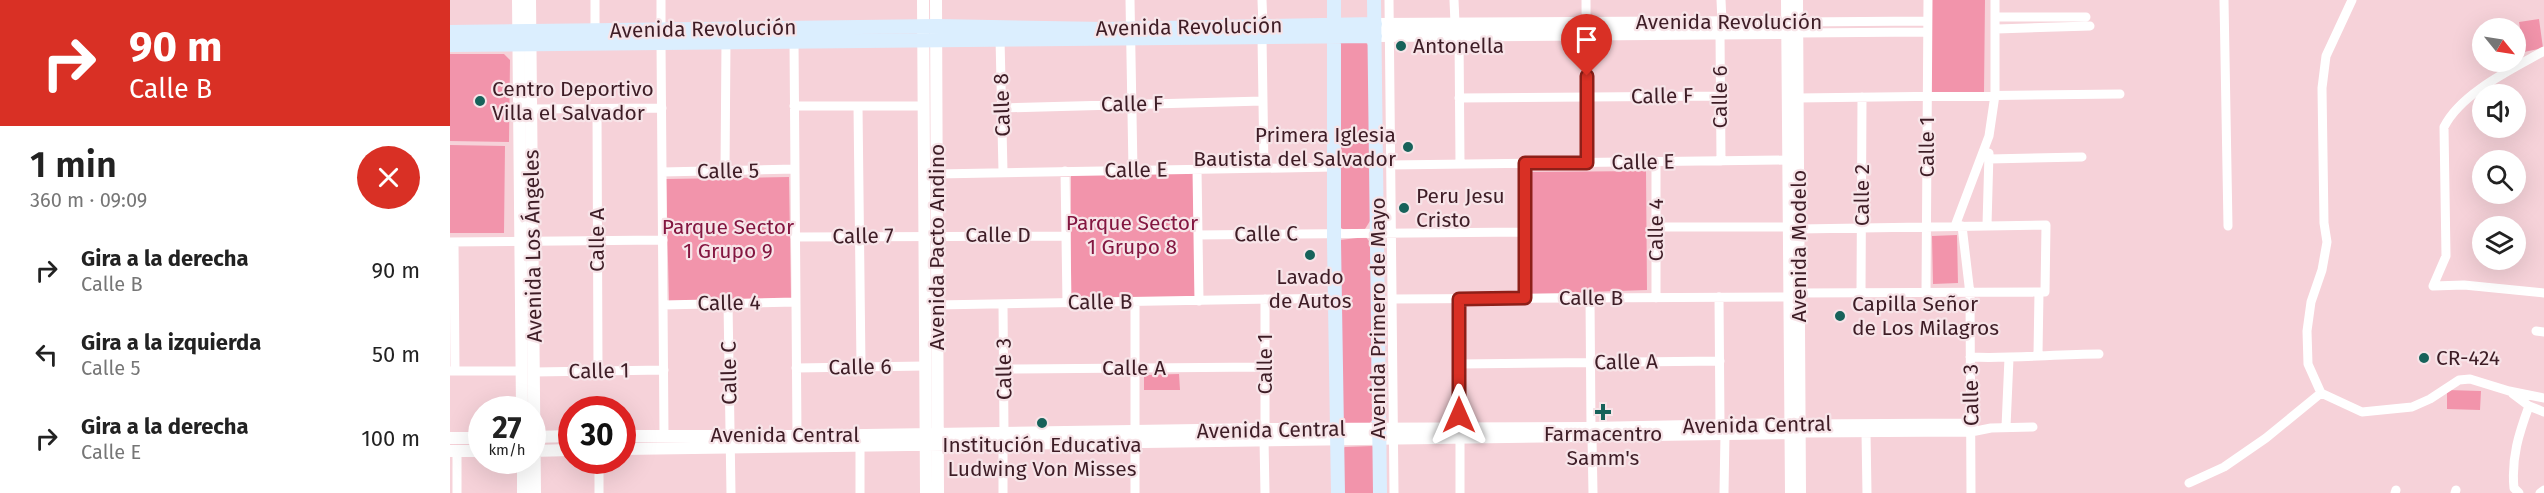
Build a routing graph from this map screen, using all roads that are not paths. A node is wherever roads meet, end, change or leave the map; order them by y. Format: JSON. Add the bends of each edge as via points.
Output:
{"nodes":[{"id":1,"x":518,"y":0,"type":"edge"},
{"id":2,"x":530,"y":0,"type":"edge"},
{"id":3,"x":594,"y":0,"type":"edge"},
{"id":4,"x":661,"y":0,"type":"edge"},
{"id":5,"x":922,"y":0,"type":"edge"},
{"id":6,"x":936,"y":0,"type":"edge"},
{"id":7,"x":1130,"y":0,"type":"edge"},
{"id":8,"x":1262,"y":0,"type":"edge"},
{"id":9,"x":1334,"y":0,"type":"edge"},
{"id":10,"x":1374,"y":0,"type":"edge"},
{"id":11,"x":1389,"y":0,"type":"edge"},
{"id":12,"x":1455,"y":0,"type":"edge"},
{"id":13,"x":1586,"y":0,"type":"edge"},
{"id":14,"x":1721,"y":0,"type":"edge"},
{"id":15,"x":1787,"y":0,"type":"edge"},
{"id":16,"x":1797,"y":0,"type":"edge"},
{"id":17,"x":1928,"y":0,"type":"edge"},
{"id":18,"x":1995,"y":0,"type":"edge"},
{"id":19,"x":2224,"y":0,"type":"edge"},
{"id":20,"x":2352,"y":0,"type":"edge"},
{"id":21,"x":1997,"y":17,"type":"junction"},
{"id":22,"x":1928,"y":21,"type":"junction"},
{"id":23,"x":1792,"y":27,"type":"junction"},
{"id":24,"x":1721,"y":28,"type":"junction"},
{"id":25,"x":1457,"y":29,"type":"junction"},
{"id":26,"x":1587,"y":29,"type":"junction"},
{"id":27,"x":1997,"y":29,"type":"junction"},
{"id":28,"x":595,"y":30,"type":"junction"},
{"id":29,"x":1375,"y":30,"type":"junction"},
{"id":30,"x":1389,"y":30,"type":"junction"},
{"id":31,"x":1335,"y":31,"type":"junction"},
{"id":32,"x":450,"y":32,"type":"edge"},
{"id":33,"x":930,"y":32,"type":"junction"},
{"id":34,"x":1262,"y":32,"type":"junction"},
{"id":35,"x":1927,"y":32,"type":"junction"},
{"id":36,"x":1131,"y":34,"type":"junction"},
{"id":37,"x":661,"y":36,"type":"junction"},
{"id":38,"x":524,"y":38,"type":"junction"},
{"id":39,"x":1000,"y":38,"type":"junction"},
{"id":40,"x":726,"y":41,"type":"junction"},
{"id":41,"x":794,"y":41,"type":"junction"},
{"id":42,"x":450,"y":45,"type":"edge"},
{"id":43,"x":2544,"y":51,"type":"edge"},
{"id":44,"x":2120,"y":94,"type":"dead end"},
{"id":45,"x":1995,"y":95,"type":"junction"},
{"id":46,"x":1720,"y":96,"type":"junction"},
{"id":47,"x":1927,"y":96,"type":"junction"},
{"id":48,"x":1587,"y":97,"type":"junction"},
{"id":49,"x":1862,"y":97,"type":"junction"},
{"id":50,"x":1459,"y":98,"type":"junction"},
{"id":51,"x":1798,"y":98,"type":"junction"},
{"id":52,"x":1263,"y":101,"type":"junction"},
{"id":53,"x":1132,"y":104,"type":"junction"},
{"id":54,"x":794,"y":106,"type":"junction"},
{"id":55,"x":858,"y":106,"type":"junction"},
{"id":56,"x":923,"y":106,"type":"junction"},
{"id":57,"x":662,"y":108,"type":"junction"},
{"id":58,"x":1002,"y":108,"type":"junction"},
{"id":59,"x":597,"y":109,"type":"junction"},
{"id":60,"x":531,"y":110,"type":"junction"},
{"id":61,"x":1989,"y":136,"type":"junction"},
{"id":62,"x":2082,"y":157,"type":"dead end"},
{"id":63,"x":1989,"y":159,"type":"junction"},
{"id":64,"x":1788,"y":160,"type":"junction"},
{"id":65,"x":1720,"y":161,"type":"junction"},
{"id":66,"x":1656,"y":162,"type":"junction"},
{"id":67,"x":1525,"y":163,"type":"junction"},
{"id":68,"x":1587,"y":163,"type":"junction"},
{"id":69,"x":1460,"y":164,"type":"junction"},
{"id":70,"x":1390,"y":165,"type":"junction"},
{"id":71,"x":1334,"y":167,"type":"junction"},
{"id":72,"x":1264,"y":168,"type":"junction"},
{"id":73,"x":1197,"y":169,"type":"junction"},
{"id":74,"x":795,"y":170,"type":"junction"},
{"id":75,"x":1133,"y":170,"type":"junction"},
{"id":76,"x":725,"y":171,"type":"junction"},
{"id":77,"x":1065,"y":171,"type":"junction"},
{"id":78,"x":662,"y":172,"type":"junction"},
{"id":79,"x":1003,"y":172,"type":"junction"},
{"id":80,"x":937,"y":174,"type":"junction"},
{"id":81,"x":1959,"y":225,"type":"junction"},
{"id":82,"x":1988,"y":225,"type":"junction"},
{"id":83,"x":2228,"y":225,"type":"dead end"},
{"id":84,"x":1656,"y":227,"type":"junction"},
{"id":85,"x":1926,"y":227,"type":"junction"},
{"id":86,"x":1794,"y":228,"type":"junction"},
{"id":87,"x":1862,"y":228,"type":"junction"},
{"id":88,"x":1525,"y":232,"type":"junction"},
{"id":89,"x":1377,"y":233,"type":"junction"},
{"id":90,"x":1392,"y":233,"type":"junction"},
{"id":91,"x":1334,"y":234,"type":"junction"},
{"id":92,"x":930,"y":235,"type":"junction"},
{"id":93,"x":1198,"y":235,"type":"junction"},
{"id":94,"x":860,"y":236,"type":"junction"},
{"id":95,"x":1066,"y":236,"type":"junction"},
{"id":96,"x":795,"y":237,"type":"junction"},
{"id":97,"x":533,"y":240,"type":"junction"},
{"id":98,"x":596,"y":240,"type":"junction"},
{"id":99,"x":663,"y":240,"type":"junction"},
{"id":100,"x":452,"y":242,"type":"edge"},
{"id":101,"x":519,"y":242,"type":"junction"},
{"id":102,"x":2039,"y":292,"type":"junction"},
{"id":103,"x":1861,"y":293,"type":"junction"},
{"id":104,"x":2544,"y":293,"type":"edge"},
{"id":105,"x":1926,"y":294,"type":"junction"},
{"id":106,"x":1970,"y":294,"type":"junction"},
{"id":107,"x":1794,"y":295,"type":"junction"},
{"id":108,"x":1719,"y":297,"type":"junction"},
{"id":109,"x":1335,"y":298,"type":"junction"},
{"id":110,"x":1525,"y":298,"type":"junction"},
{"id":111,"x":1590,"y":298,"type":"junction"},
{"id":112,"x":1656,"y":298,"type":"junction"},
{"id":113,"x":1265,"y":299,"type":"junction"},
{"id":114,"x":1392,"y":299,"type":"junction"},
{"id":115,"x":1459,"y":299,"type":"junction"},
{"id":116,"x":1199,"y":301,"type":"junction"},
{"id":117,"x":796,"y":302,"type":"junction"},
{"id":118,"x":1135,"y":302,"type":"junction"},
{"id":119,"x":728,"y":303,"type":"junction"},
{"id":120,"x":1067,"y":303,"type":"junction"},
{"id":121,"x":1003,"y":304,"type":"junction"},
{"id":122,"x":663,"y":305,"type":"junction"},
{"id":123,"x":937,"y":305,"type":"junction"},
{"id":124,"x":2038,"y":354,"type":"junction"},
{"id":125,"x":2099,"y":354,"type":"dead end"},
{"id":126,"x":1970,"y":357,"type":"junction"},
{"id":127,"x":2009,"y":358,"type":"junction"},
{"id":128,"x":1720,"y":361,"type":"junction"},
{"id":129,"x":1590,"y":363,"type":"junction"},
{"id":130,"x":1460,"y":364,"type":"junction"},
{"id":131,"x":924,"y":366,"type":"junction"},
{"id":132,"x":861,"y":367,"type":"junction"},
{"id":133,"x":1265,"y":367,"type":"junction"},
{"id":134,"x":796,"y":368,"type":"junction"},
{"id":135,"x":1135,"y":368,"type":"junction"},
{"id":136,"x":1004,"y":369,"type":"junction"},
{"id":137,"x":664,"y":370,"type":"junction"},
{"id":138,"x":452,"y":371,"type":"edge"},
{"id":139,"x":521,"y":371,"type":"junction"},
{"id":140,"x":598,"y":371,"type":"junction"},
{"id":141,"x":534,"y":372,"type":"junction"},
{"id":142,"x":2509,"y":391,"type":"junction"},
{"id":143,"x":2321,"y":393,"type":"junction"},
{"id":144,"x":522,"y":396,"type":"edge"},
{"id":145,"x":534,"y":396,"type":"edge"},
{"id":146,"x":2544,"y":398,"type":"edge"},
{"id":147,"x":2529,"y":406,"type":"junction"},
{"id":148,"x":2544,"y":412,"type":"edge"},
{"id":149,"x":1971,"y":427,"type":"junction"},
{"id":150,"x":2006,"y":427,"type":"junction"},
{"id":151,"x":2033,"y":427,"type":"dead end"},
{"id":152,"x":1723,"y":429,"type":"junction"},
{"id":153,"x":1795,"y":429,"type":"junction"},
{"id":154,"x":1459,"y":432,"type":"junction"},
{"id":155,"x":1591,"y":432,"type":"junction"},
{"id":156,"x":1866,"y":432,"type":"junction"},
{"id":157,"x":1336,"y":433,"type":"junction"},
{"id":158,"x":1379,"y":433,"type":"junction"},
{"id":159,"x":1394,"y":433,"type":"junction"},
{"id":160,"x":1264,"y":434,"type":"junction"},
{"id":161,"x":664,"y":435,"type":"junction"},
{"id":162,"x":636,"y":436,"type":"edge"},
{"id":163,"x":797,"y":436,"type":"junction"},
{"id":164,"x":1134,"y":437,"type":"junction"},
{"id":165,"x":450,"y":438,"type":"edge"},
{"id":166,"x":468,"y":438,"type":"edge"},
{"id":167,"x":1004,"y":439,"type":"junction"},
{"id":168,"x":931,"y":440,"type":"junction"},
{"id":169,"x":730,"y":442,"type":"junction"},
{"id":170,"x":860,"y":447,"type":"junction"},
{"id":171,"x":636,"y":448,"type":"edge"},
{"id":172,"x":453,"y":451,"type":"edge"},
{"id":173,"x":523,"y":474,"type":"edge"},
{"id":174,"x":535,"y":474,"type":"edge"},
{"id":175,"x":599,"y":474,"type":"edge"},
{"id":176,"x":2189,"y":483,"type":"dead end"},
{"id":177,"x":2544,"y":490,"type":"edge"},
{"id":178,"x":457,"y":493,"type":"edge"},
{"id":179,"x":523,"y":493,"type":"edge"},
{"id":180,"x":535,"y":493,"type":"edge"},
{"id":181,"x":599,"y":493,"type":"edge"},
{"id":182,"x":731,"y":493,"type":"edge"},
{"id":183,"x":860,"y":493,"type":"edge"},
{"id":184,"x":926,"y":493,"type":"edge"},
{"id":185,"x":938,"y":493,"type":"edge"},
{"id":186,"x":1004,"y":493,"type":"edge"},
{"id":187,"x":1134,"y":493,"type":"edge"},
{"id":188,"x":1265,"y":493,"type":"edge"},
{"id":189,"x":1338,"y":493,"type":"edge"},
{"id":190,"x":1380,"y":493,"type":"edge"},
{"id":191,"x":1394,"y":493,"type":"edge"},
{"id":192,"x":1460,"y":493,"type":"edge"},
{"id":193,"x":1593,"y":493,"type":"edge"},
{"id":194,"x":1724,"y":493,"type":"edge"},
{"id":195,"x":1791,"y":493,"type":"edge"},
{"id":196,"x":1800,"y":493,"type":"edge"},
{"id":197,"x":1867,"y":493,"type":"edge"},
{"id":198,"x":1971,"y":493,"type":"edge"},
{"id":199,"x":2519,"y":493,"type":"edge"},
{"id":200,"x":2540,"y":493,"type":"edge"}],
"edges":[{"from":1,"to":38,"type":"street","name":"Avenida Los Ángeles"},
{"from":2,"to":38,"type":"street","name":"Avenida Los Ángeles"},
{"from":3,"to":28,"type":"street"},
{"from":4,"to":37,"type":"street"},
{"from":5,"to":33,"type":"street","name":"Avenida Pacto Andino"},
{"from":6,"to":33,"type":"street","name":"Avenida Pacto Andino"},
{"from":7,"to":36,"type":"street"},
{"from":8,"to":34,"type":"street"},
{"from":9,"to":31,"type":"main road","name":"Avenida Primero de Mayo"},
{"from":10,"to":29,"type":"main road","name":"Avenida Primero de Mayo"},
{"from":11,"to":30,"type":"street","name":"Avenida Primero de Mayo"},
{"from":12,"to":25,"type":"street"},
{"from":13,"to":26,"type":"street"},
{"from":14,"to":24,"type":"street"},
{"from":15,"to":23,"type":"street","name":"Avenida Modelo"},
{"from":16,"to":23,"type":"street","name":"Avenida Modelo"},
{"from":17,"to":22,"type":"street","name":"Calle 1"},
{"from":18,"to":21,"type":"street"},
{"from":19,"to":83,"type":"street"},
{"from":20,"to":143,"type":"street","via":[[2326,56],[2322,88],[2327,242],[2307,331],[2308,364]]},
{"from":21,"to":27,"type":"street"},
{"from":21,"to":27,"type":"street","via":[[2088,21]]},
{"from":22,"to":23,"type":"street","name":"Avenida Revolución"},
{"from":22,"to":35,"type":"street","name":"Calle 1"},
{"from":23,"to":24,"type":"street","name":"Avenida Revolución"},
{"from":23,"to":35,"type":"street","name":"Avenida Revolución"},
{"from":23,"to":51,"type":"street","name":"Avenida Modelo"},
{"from":23,"to":64,"type":"street","name":"Avenida Modelo"},
{"from":24,"to":26,"type":"street","name":"Avenida Revolución"},
{"from":24,"to":46,"type":"street","name":"Calle 6"},
{"from":25,"to":26,"type":"street","name":"Avenida Revolución"},
{"from":25,"to":30,"type":"street","name":"Avenida Revolución"},
{"from":25,"to":50,"type":"street"},
{"from":26,"to":48,"type":"street"},
{"from":27,"to":45,"type":"street"},
{"from":28,"to":37,"type":"main road","name":"Avenida Revolución"},
{"from":28,"to":38,"type":"main road","name":"Avenida Revolución"},
{"from":29,"to":30,"type":"street","name":"Avenida Revolución"},
{"from":29,"to":31,"type":"main road","name":"Avenida Revolución"},
{"from":29,"to":89,"type":"main road","name":"Avenida Primero de Mayo"},
{"from":30,"to":70,"type":"street","name":"Avenida Primero de Mayo"},
{"from":31,"to":34,"type":"main road","name":"Avenida Revolución"},
{"from":31,"to":71,"type":"main road","name":"Avenida Primero de Mayo"},
{"from":32,"to":38,"type":"main road","name":"Avenida Revolución"},
{"from":33,"to":36,"type":"main road","name":"Avenida Revolución"},
{"from":33,"to":37,"type":"main road","name":"Avenida Revolución"},
{"from":33,"to":39,"type":"main road","name":"Avenida Revolución"},
{"from":33,"to":41,"type":"main road","name":"Avenida Revolución"},
{"from":33,"to":56,"type":"street","name":"Avenida Pacto Andino"},
{"from":33,"to":80,"type":"street","name":"Avenida Pacto Andino"},
{"from":34,"to":36,"type":"main road","name":"Avenida Revolución"},
{"from":34,"to":52,"type":"street"},
{"from":35,"to":47,"type":"street","name":"Calle 1"},
{"from":36,"to":39,"type":"main road","name":"Avenida Revolución"},
{"from":36,"to":53,"type":"street"},
{"from":37,"to":38,"type":"main road","name":"Avenida Revolución"},
{"from":37,"to":40,"type":"main road","name":"Avenida Revolución"},
{"from":37,"to":57,"type":"street"},
{"from":38,"to":42,"type":"main road","name":"Avenida Revolución"},
{"from":38,"to":60,"type":"street","name":"Avenida Los Ángeles"},
{"from":38,"to":101,"type":"street","name":"Avenida Los Ángeles"},
{"from":39,"to":58,"type":"street","name":"Calle 8"},
{"from":40,"to":41,"type":"main road","name":"Avenida Revolución"},
{"from":40,"to":76,"type":"street"},
{"from":41,"to":54,"type":"street"},
{"from":43,"to":104,"type":"street","via":[[2451,112],[2444,127],[2446,256],[2433,286]]},
{"from":44,"to":45,"type":"street"},
{"from":45,"to":47,"type":"street"},
{"from":45,"to":61,"type":"street"},
{"from":46,"to":48,"type":"street","name":"Calle F"},
{"from":46,"to":65,"type":"street","name":"Calle 6"},
{"from":47,"to":49,"type":"street"},
{"from":47,"to":85,"type":"street","name":"Calle 1"},
{"from":48,"to":50,"type":"street","name":"Calle F"},
{"from":48,"to":68,"type":"street"},
{"from":49,"to":51,"type":"street"},
{"from":49,"to":87,"type":"street","name":"Calle 2"},
{"from":50,"to":69,"type":"street"},
{"from":51,"to":86,"type":"street","name":"Avenida Modelo"},
{"from":52,"to":53,"type":"street","name":"Calle F"},
{"from":52,"to":72,"type":"street"},
{"from":53,"to":58,"type":"street","name":"Calle F"},
{"from":53,"to":75,"type":"street"},
{"from":54,"to":55,"type":"street"},
{"from":54,"to":74,"type":"street"},
{"from":55,"to":56,"type":"street"},
{"from":55,"to":94,"type":"street"},
{"from":56,"to":92,"type":"street","name":"Avenida Pacto Andino"},
{"from":57,"to":59,"type":"street"},
{"from":57,"to":78,"type":"street"},
{"from":58,"to":79,"type":"street","name":"Calle 8"},
{"from":59,"to":60,"type":"street"},
{"from":59,"to":98,"type":"street","name":"Calle A"},
{"from":60,"to":97,"type":"street","name":"Avenida Los Ángeles"},
{"from":61,"to":63,"type":"street"},
{"from":61,"to":81,"type":"street"},
{"from":62,"to":63,"type":"street"},
{"from":63,"to":82,"type":"street"},
{"from":64,"to":65,"type":"street","name":"Calle E"},
{"from":64,"to":86,"type":"street","name":"Avenida Modelo"},
{"from":65,"to":66,"type":"street","name":"Calle E"},
{"from":66,"to":68,"type":"street","name":"Calle E"},
{"from":66,"to":84,"type":"street","name":"Calle 4"},
{"from":67,"to":68,"type":"street","name":"Calle E"},
{"from":67,"to":69,"type":"street","name":"Calle E"},
{"from":67,"to":88,"type":"street"},
{"from":69,"to":70,"type":"street","name":"Calle E"},
{"from":70,"to":90,"type":"street","name":"Avenida Primero de Mayo"},
{"from":71,"to":72,"type":"street","name":"Calle E"},
{"from":71,"to":91,"type":"main road","name":"Avenida Primero de Mayo"},
{"from":72,"to":73,"type":"street","name":"Calle E"},
{"from":73,"to":75,"type":"street","name":"Calle E"},
{"from":73,"to":93,"type":"street"},
{"from":74,"to":76,"type":"street","name":"Calle 5"},
{"from":74,"to":96,"type":"street"},
{"from":75,"to":77,"type":"street","name":"Calle E"},
{"from":76,"to":78,"type":"street","name":"Calle 5"},
{"from":77,"to":79,"type":"street","name":"Calle E"},
{"from":77,"to":95,"type":"street"},
{"from":78,"to":99,"type":"street"},
{"from":79,"to":80,"type":"street","name":"Calle E"},
{"from":80,"to":92,"type":"street","name":"Avenida Pacto Andino"},
{"from":81,"to":82,"type":"street"},
{"from":81,"to":85,"type":"street"},
{"from":81,"to":106,"type":"street","name":"Calle 3"},
{"from":82,"to":102,"type":"street","via":[[2046,225],[2044,292]]},
{"from":84,"to":86,"type":"street"},
{"from":84,"to":112,"type":"street","name":"Calle 4"},
{"from":85,"to":87,"type":"street"},
{"from":85,"to":105,"type":"street","name":"Calle 1"},
{"from":86,"to":87,"type":"street"},
{"from":86,"to":107,"type":"street","name":"Avenida Modelo"},
{"from":87,"to":103,"type":"street","name":"Calle 2"},
{"from":88,"to":90,"type":"street"},
{"from":88,"to":110,"type":"street"},
{"from":89,"to":90,"type":"street","name":"Calle C"},
{"from":89,"to":91,"type":"street","name":"Calle C"},
{"from":89,"to":158,"type":"main road","name":"Avenida Primero de Mayo"},
{"from":90,"to":114,"type":"street","name":"Avenida Primero de Mayo"},
{"from":91,"to":93,"type":"street","name":"Calle C"},
{"from":91,"to":109,"type":"main road","name":"Avenida Primero de Mayo"},
{"from":92,"to":94,"type":"street","name":"Calle 7"},
{"from":92,"to":95,"type":"street","name":"Calle D"},
{"from":92,"to":123,"type":"street","name":"Avenida Pacto Andino"},
{"from":92,"to":131,"type":"street","name":"Avenida Pacto Andino"},
{"from":93,"to":116,"type":"street"},
{"from":94,"to":96,"type":"street","name":"Calle 7"},
{"from":94,"to":132,"type":"street"},
{"from":95,"to":120,"type":"street"},
{"from":96,"to":117,"type":"street"},
{"from":97,"to":98,"type":"street"},
{"from":97,"to":101,"type":"street"},
{"from":97,"to":141,"type":"street","name":"Avenida Los Ángeles"},
{"from":98,"to":99,"type":"street"},
{"from":98,"to":140,"type":"street","name":"Calle A"},
{"from":99,"to":122,"type":"street"},
{"from":100,"to":101,"type":"street"},
{"from":100,"to":138,"type":"street"},
{"from":101,"to":139,"type":"street","name":"Avenida Los Ángeles"},
{"from":102,"to":106,"type":"street","name":"Calle B"},
{"from":102,"to":124,"type":"street"},
{"from":103,"to":105,"type":"street","name":"Calle B"},
{"from":103,"to":107,"type":"street","name":"Calle B"},
{"from":105,"to":106,"type":"street","name":"Calle B"},
{"from":106,"to":126,"type":"street","name":"Calle 3"},
{"from":107,"to":108,"type":"street","name":"Calle B"},
{"from":107,"to":153,"type":"street","name":"Avenida Modelo"},
{"from":108,"to":112,"type":"street","name":"Calle B"},
{"from":108,"to":128,"type":"street"},
{"from":109,"to":113,"type":"street","name":"Calle B"},
{"from":109,"to":157,"type":"main road","name":"Avenida Primero de Mayo"},
{"from":110,"to":111,"type":"street","name":"Calle B"},
{"from":110,"to":115,"type":"street","name":"Calle B"},
{"from":111,"to":112,"type":"street","name":"Calle B"},
{"from":111,"to":129,"type":"street"},
{"from":113,"to":116,"type":"street","name":"Calle B"},
{"from":113,"to":133,"type":"street","name":"Calle 1"},
{"from":114,"to":115,"type":"street","name":"Calle B"},
{"from":114,"to":159,"type":"street","name":"Avenida Primero de Mayo"},
{"from":115,"to":130,"type":"street"},
{"from":116,"to":118,"type":"street","name":"Calle B"},
{"from":117,"to":119,"type":"street","name":"Calle 4"},
{"from":117,"to":134,"type":"street"},
{"from":118,"to":120,"type":"street","name":"Calle B"},
{"from":118,"to":135,"type":"street"},
{"from":119,"to":122,"type":"street","name":"Calle 4"},
{"from":119,"to":169,"type":"street","name":"Calle C"},
{"from":120,"to":121,"type":"street","name":"Calle B"},
{"from":121,"to":123,"type":"street","name":"Calle B"},
{"from":121,"to":136,"type":"street","name":"Calle 3"},
{"from":122,"to":137,"type":"street"},
{"from":123,"to":168,"type":"street","name":"Avenida Pacto Andino"},
{"from":124,"to":125,"type":"street"},
{"from":124,"to":127,"type":"street"},
{"from":126,"to":127,"type":"street"},
{"from":126,"to":149,"type":"street","name":"Calle 3"},
{"from":127,"to":150,"type":"street"},
{"from":128,"to":129,"type":"street","name":"Calle A"},
{"from":128,"to":152,"type":"street"},
{"from":129,"to":130,"type":"street","name":"Calle A"},
{"from":129,"to":155,"type":"street"},
{"from":130,"to":154,"type":"street"},
{"from":131,"to":132,"type":"street","name":"Calle 6"},
{"from":131,"to":168,"type":"street","name":"Avenida Pacto Andino"},
{"from":132,"to":134,"type":"street","name":"Calle 6"},
{"from":133,"to":135,"type":"street","name":"Calle A"},
{"from":133,"to":160,"type":"street","name":"Calle 1"},
{"from":134,"to":163,"type":"street"},
{"from":135,"to":136,"type":"street","name":"Calle A"},
{"from":135,"to":164,"type":"street"},
{"from":136,"to":167,"type":"street","name":"Calle 3"},
{"from":137,"to":140,"type":"street","name":"Calle 1"},
{"from":137,"to":161,"type":"street"},
{"from":138,"to":139,"type":"street"},
{"from":139,"to":144,"type":"street","name":"Avenida Los Ángeles"},
{"from":140,"to":141,"type":"street","name":"Calle 1"},
{"from":141,"to":145,"type":"street","name":"Avenida Los Ángeles"},
{"from":142,"to":143,"type":"street","via":[[2470,379],[2459,380],[2412,406],[2369,412],[2355,410]]},
{"from":142,"to":146,"type":"street"},
{"from":142,"to":147,"type":"street"},
{"from":143,"to":176,"type":"street","via":[[2224,467]]},
{"from":147,"to":148,"type":"street"},
{"from":147,"to":199,"type":"street","via":[[2516,441],[2512,474]]},
{"from":149,"to":150,"type":"street","name":"Avenida Central"},
{"from":149,"to":153,"type":"street","name":"Avenida Central"},
{"from":149,"to":156,"type":"street","name":"Avenida Central"},
{"from":149,"to":198,"type":"street","name":"Calle 3"},
{"from":150,"to":151,"type":"street","name":"Avenida Central"},
{"from":152,"to":153,"type":"street","name":"Avenida Central"},
{"from":152,"to":155,"type":"street","name":"Avenida Central"},
{"from":152,"to":194,"type":"street"},
{"from":153,"to":156,"type":"street","name":"Avenida Central"},
{"from":153,"to":195,"type":"street","name":"Avenida Modelo"},
{"from":153,"to":196,"type":"street","name":"Avenida Modelo"},
{"from":154,"to":155,"type":"street","name":"Avenida Central"},
{"from":154,"to":159,"type":"street","name":"Avenida Central"},
{"from":154,"to":192,"type":"street"},
{"from":155,"to":193,"type":"street"},
{"from":156,"to":197,"type":"street"},
{"from":157,"to":158,"type":"street","name":"Avenida Central"},
{"from":157,"to":160,"type":"street","name":"Avenida Central"},
{"from":157,"to":189,"type":"main road","name":"Avenida Primero de Mayo"},
{"from":158,"to":159,"type":"street","name":"Avenida Central"},
{"from":158,"to":190,"type":"main road","name":"Avenida Primero de Mayo"},
{"from":159,"to":191,"type":"street","name":"Avenida Primero de Mayo"},
{"from":160,"to":164,"type":"street","name":"Avenida Central"},
{"from":160,"to":188,"type":"street"},
{"from":161,"to":162,"type":"street","name":"Avenida Central"},
{"from":161,"to":169,"type":"street","name":"Avenida Central"},
{"from":163,"to":168,"type":"street","name":"Avenida Central"},
{"from":163,"to":169,"type":"street","name":"Avenida Central"},
{"from":164,"to":167,"type":"street","name":"Avenida Central"},
{"from":164,"to":187,"type":"street"},
{"from":165,"to":166,"type":"street"},
{"from":167,"to":168,"type":"street","name":"Avenida Central"},
{"from":167,"to":186,"type":"street"},
{"from":168,"to":170,"type":"street","name":"Avenida Central"},
{"from":168,"to":184,"type":"street","name":"Avenida Pacto Andino"},
{"from":168,"to":185,"type":"street","name":"Avenida Pacto Andino"},
{"from":169,"to":170,"type":"street","name":"Avenida Central"},
{"from":169,"to":171,"type":"street","name":"Avenida Central"},
{"from":169,"to":182,"type":"street"},
{"from":170,"to":183,"type":"street"},
{"from":172,"to":178,"type":"street"},
{"from":173,"to":179,"type":"street"},
{"from":174,"to":180,"type":"street","name":"Avenida Los Ángeles"},
{"from":175,"to":181,"type":"street"},
{"from":177,"to":200,"type":"street"}]}
